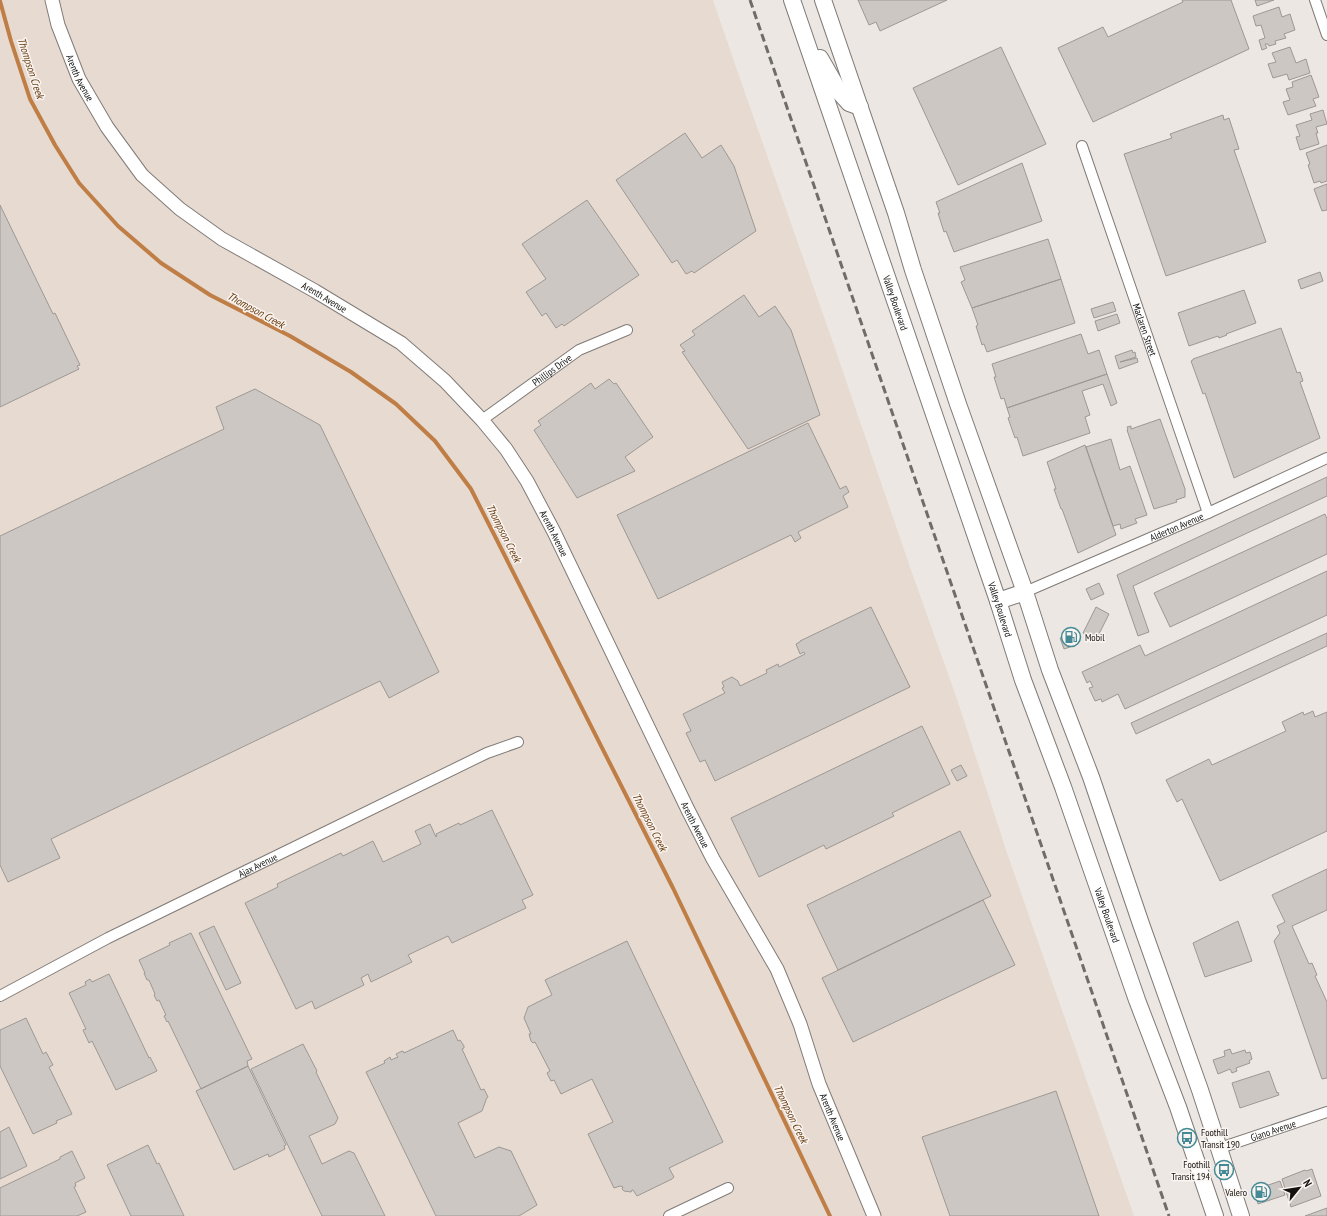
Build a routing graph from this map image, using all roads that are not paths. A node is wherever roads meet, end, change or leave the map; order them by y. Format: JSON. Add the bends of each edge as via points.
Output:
{"nodes":[{"id":1,"x":52,"y":0,"type":"edge"},
{"id":2,"x":792,"y":0,"type":"edge"},
{"id":3,"x":823,"y":0,"type":"edge"},
{"id":4,"x":1315,"y":0,"type":"edge"},
{"id":5,"x":801,"y":25,"type":"junction"},
{"id":6,"x":1327,"y":35,"type":"edge"},
{"id":7,"x":860,"y":107,"type":"junction"},
{"id":8,"x":1082,"y":146,"type":"dead end"},
{"id":9,"x":627,"y":330,"type":"dead end"},
{"id":10,"x":482,"y":420,"type":"junction"},
{"id":11,"x":1327,"y":458,"type":"edge"},
{"id":12,"x":1208,"y":513,"type":"junction"},
{"id":13,"x":1025,"y":592,"type":"junction"},
{"id":14,"x":998,"y":601,"type":"junction"},
{"id":15,"x":518,"y":742,"type":"dead end"},
{"id":16,"x":0,"y":996,"type":"edge"},
{"id":17,"x":1327,"y":1112,"type":"edge"},
{"id":18,"x":1220,"y":1148,"type":"junction"},
{"id":19,"x":1195,"y":1156,"type":"junction"},
{"id":20,"x":728,"y":1188,"type":"dead end"},
{"id":21,"x":669,"y":1216,"type":"edge"},
{"id":22,"x":874,"y":1216,"type":"edge"},
{"id":23,"x":1215,"y":1216,"type":"edge"},
{"id":24,"x":1241,"y":1216,"type":"edge"}],
"edges":[{"from":1,"to":10,"type":"street","name":"Arenth Avenue","via":[[58,25],[79,80],[107,128],[142,175],[180,209],[222,239],[401,342],[445,381]]},
{"from":2,"to":5,"type":"main road","name":"Valley Boulevard"},
{"from":3,"to":7,"type":"main road"},
{"from":4,"to":6,"type":"street"},
{"from":5,"to":7,"type":"main road","via":[[840,93],[849,103]]},
{"from":5,"to":14,"type":"main road","name":"Valley Boulevard"},
{"from":7,"to":13,"type":"main road","via":[[958,404]]},
{"from":8,"to":12,"type":"street","name":"Maclaren Street"},
{"from":9,"to":10,"type":"street","name":"Phillips Drive","via":[[579,350]]},
{"from":10,"to":22,"type":"street","name":"Arenth Avenue","via":[[506,449],[527,481],[713,859],[777,969],[800,1024],[820,1084]]},
{"from":11,"to":12,"type":"street","name":"Alderton Avenue"},
{"from":12,"to":13,"type":"street","name":"Alderton Avenue"},
{"from":13,"to":14,"type":"main road"},
{"from":13,"to":18,"type":"main road","via":[[1050,670],[1091,777]]},
{"from":14,"to":19,"type":"main road","name":"Valley Boulevard","via":[[1022,680],[1063,787],[1136,1000]]},
{"from":15,"to":16,"type":"street","name":"Ajax Avenue","via":[[487,753],[108,938]]},
{"from":17,"to":18,"type":"street","name":"Giano Avenue"},
{"from":18,"to":19,"type":"main road"},
{"from":18,"to":24,"type":"main road"},
{"from":19,"to":23,"type":"main road","name":"Valley Boulevard"},
{"from":20,"to":21,"type":"street"}]}
